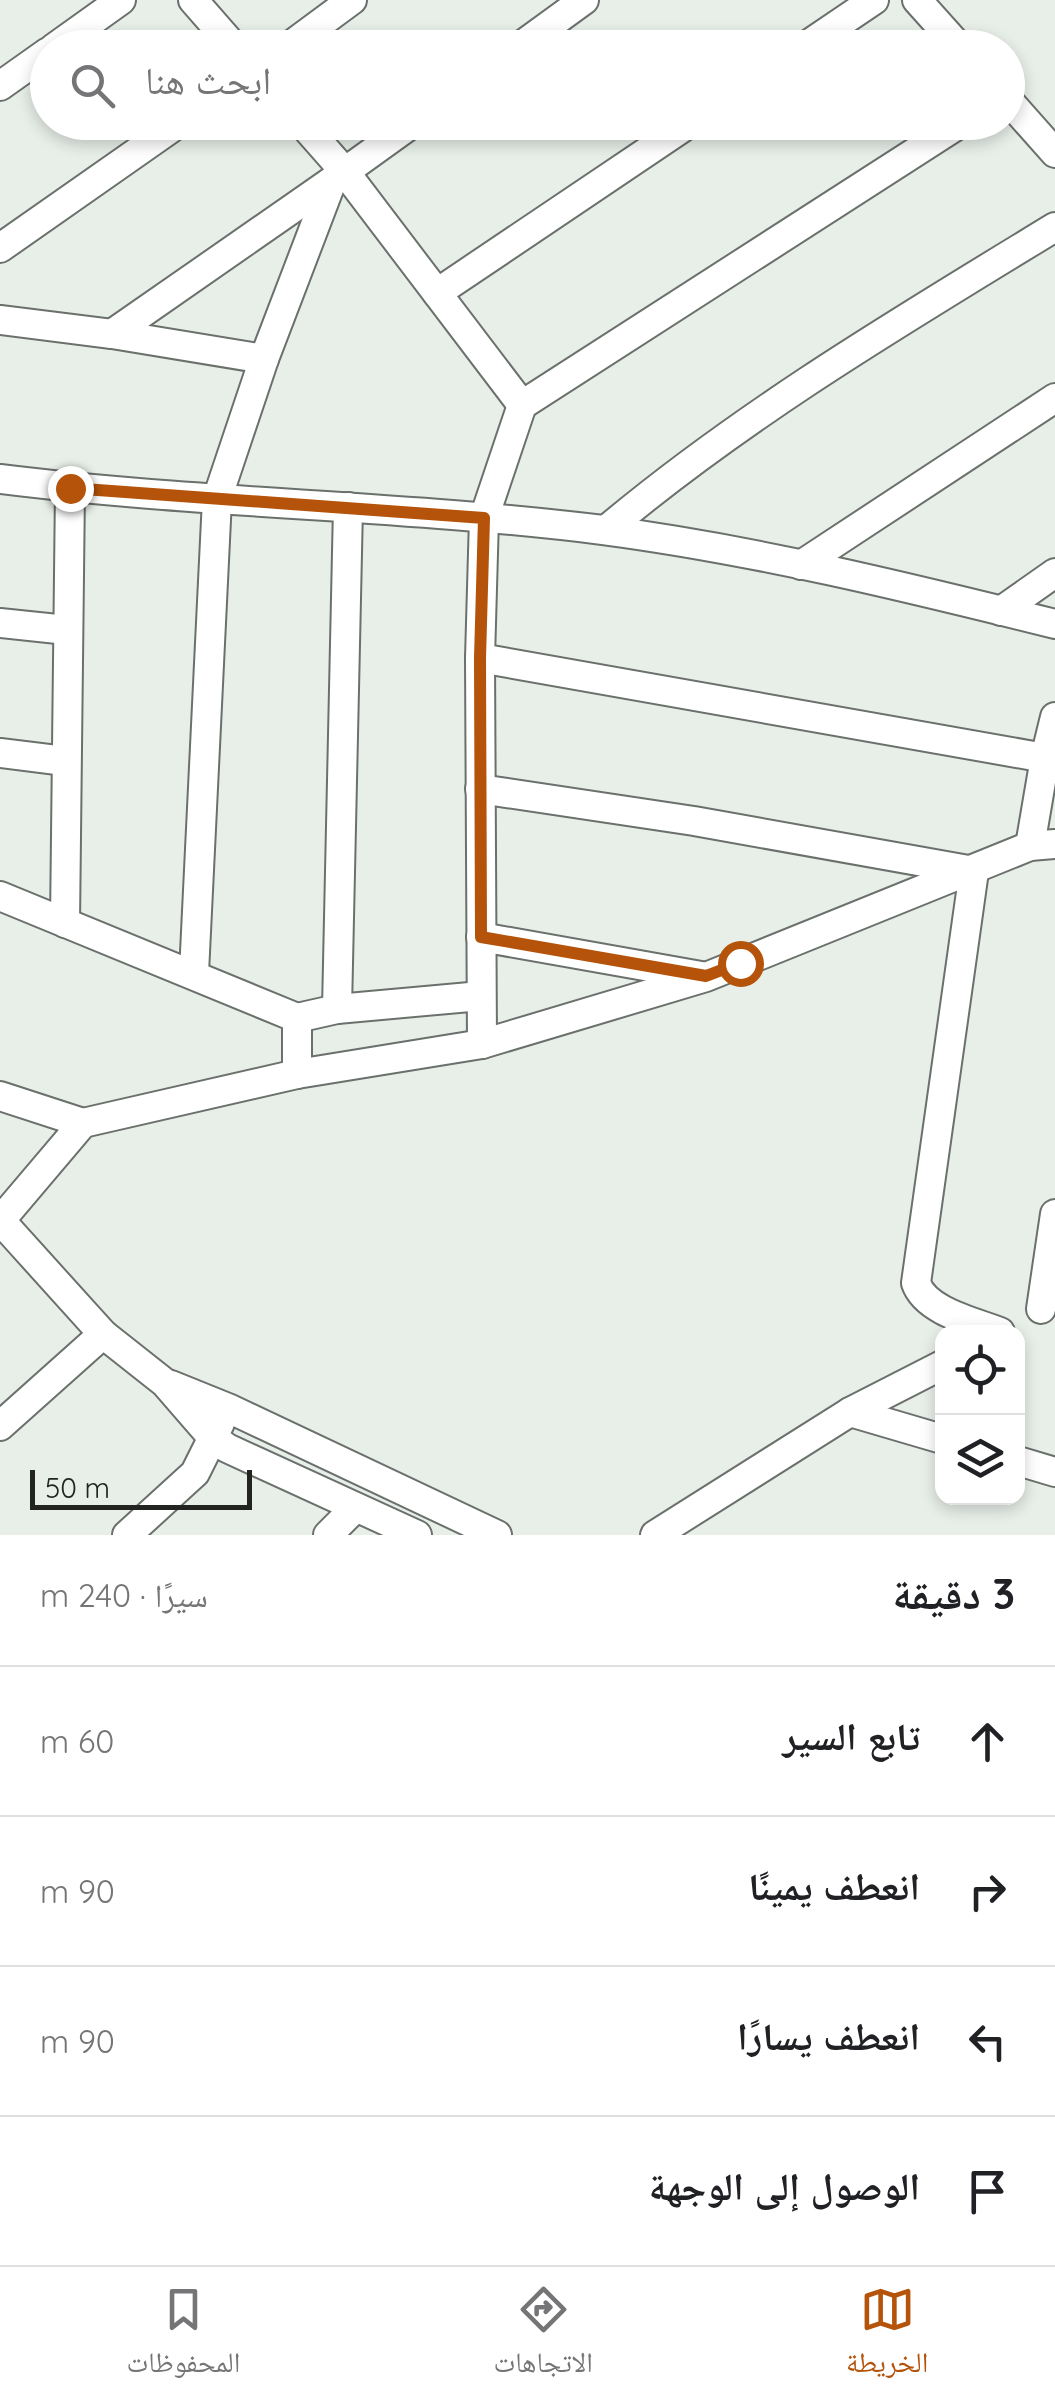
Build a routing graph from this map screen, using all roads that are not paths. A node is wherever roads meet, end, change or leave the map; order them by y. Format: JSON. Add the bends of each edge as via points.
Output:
{"nodes":[{"id":1,"x":121,"y":0,"type":"edge"},
{"id":2,"x":192,"y":0,"type":"edge"},
{"id":3,"x":352,"y":0,"type":"edge"},
{"id":4,"x":584,"y":0,"type":"edge"},
{"id":5,"x":874,"y":0,"type":"edge"},
{"id":6,"x":918,"y":0,"type":"edge"},
{"id":7,"x":79,"y":30,"type":"edge"},
{"id":8,"x":219,"y":30,"type":"edge"},
{"id":9,"x":311,"y":30,"type":"edge"},
{"id":10,"x":543,"y":30,"type":"edge"},
{"id":11,"x":830,"y":30,"type":"edge"},
{"id":12,"x":944,"y":30,"type":"edge"},
{"id":13,"x":30,"y":65,"type":"edge"},
{"id":14,"x":0,"y":86,"type":"edge"},
{"id":15,"x":1025,"y":119,"type":"edge"},
{"id":16,"x":154,"y":140,"type":"edge"},
{"id":17,"x":313,"y":140,"type":"edge"},
{"id":18,"x":389,"y":140,"type":"edge"},
{"id":19,"x":664,"y":140,"type":"edge"},
{"id":20,"x":934,"y":140,"type":"edge"},
{"id":21,"x":1055,"y":152,"type":"edge"},
{"id":22,"x":339,"y":177,"type":"junction"},
{"id":23,"x":1055,"y":227,"type":"edge"},
{"id":24,"x":0,"y":248,"type":"edge"},
{"id":25,"x":437,"y":293,"type":"junction"},
{"id":26,"x":0,"y":320,"type":"edge"},
{"id":27,"x":112,"y":334,"type":"junction"},
{"id":28,"x":264,"y":359,"type":"junction"},
{"id":29,"x":1055,"y":398,"type":"edge"},
{"id":30,"x":522,"y":405,"type":"junction"},
{"id":31,"x":0,"y":479,"type":"edge"},
{"id":32,"x":70,"y":488,"type":"junction"},
{"id":33,"x":217,"y":499,"type":"junction"},
{"id":34,"x":348,"y":507,"type":"junction"},
{"id":35,"x":484,"y":518,"type":"junction"},
{"id":36,"x":606,"y":530,"type":"junction"},
{"id":37,"x":801,"y":565,"type":"junction"},
{"id":38,"x":1055,"y":573,"type":"edge"},
{"id":39,"x":1001,"y":611,"type":"junction"},
{"id":40,"x":0,"y":623,"type":"edge"},
{"id":41,"x":1055,"y":624,"type":"edge"},
{"id":42,"x":68,"y":630,"type":"junction"},
{"id":43,"x":480,"y":658,"type":"junction"},
{"id":44,"x":1055,"y":717,"type":"edge"},
{"id":45,"x":0,"y":753,"type":"edge"},
{"id":46,"x":1046,"y":758,"type":"junction"},
{"id":47,"x":66,"y":761,"type":"junction"},
{"id":48,"x":480,"y":789,"type":"junction"},
{"id":49,"x":1042,"y":845,"type":"edge"},
{"id":50,"x":974,"y":870,"type":"junction"},
{"id":51,"x":0,"y":896,"type":"edge"},
{"id":52,"x":65,"y":922,"type":"junction"},
{"id":53,"x":481,"y":937,"type":"junction"},
{"id":54,"x":194,"y":972,"type":"junction"},
{"id":55,"x":706,"y":976,"type":"junction"},
{"id":56,"x":481,"y":996,"type":"junction"},
{"id":57,"x":336,"y":1009,"type":"junction"},
{"id":58,"x":298,"y":1018,"type":"junction"},
{"id":59,"x":482,"y":1044,"type":"junction"},
{"id":60,"x":297,"y":1074,"type":"junction"},
{"id":61,"x":0,"y":1096,"type":"edge"},
{"id":62,"x":83,"y":1122,"type":"junction"},
{"id":63,"x":1055,"y":1214,"type":"edge"},
{"id":64,"x":0,"y":1221,"type":"edge"},
{"id":65,"x":1048,"y":1305,"type":"edge"},
{"id":66,"x":985,"y":1325,"type":"edge"},
{"id":67,"x":1015,"y":1325,"type":"edge"},
{"id":68,"x":103,"y":1334,"type":"junction"},
{"id":69,"x":935,"y":1369,"type":"edge"},
{"id":70,"x":165,"y":1383,"type":"junction"},
{"id":71,"x":228,"y":1408,"type":"junction"},
{"id":72,"x":850,"y":1412,"type":"junction"},
{"id":73,"x":0,"y":1426,"type":"edge"},
{"id":74,"x":211,"y":1436,"type":"junction"},
{"id":75,"x":935,"y":1437,"type":"edge"},
{"id":76,"x":1025,"y":1462,"type":"edge"},
{"id":77,"x":1055,"y":1472,"type":"edge"},
{"id":78,"x":355,"y":1508,"type":"junction"},
{"id":79,"x":127,"y":1535,"type":"edge"},
{"id":80,"x":328,"y":1535,"type":"edge"},
{"id":81,"x":417,"y":1535,"type":"edge"},
{"id":82,"x":496,"y":1535,"type":"edge"},
{"id":83,"x":655,"y":1535,"type":"edge"}],
"edges":[{"from":1,"to":7,"type":"street"},
{"from":2,"to":8,"type":"street"},
{"from":3,"to":9,"type":"street"},
{"from":4,"to":10,"type":"street"},
{"from":5,"to":11,"type":"street"},
{"from":6,"to":12,"type":"street"},
{"from":13,"to":14,"type":"street"},
{"from":15,"to":21,"type":"street"},
{"from":16,"to":24,"type":"street"},
{"from":17,"to":22,"type":"street"},
{"from":18,"to":22,"type":"street"},
{"from":19,"to":25,"type":"street"},
{"from":20,"to":30,"type":"street"},
{"from":22,"to":25,"type":"street"},
{"from":22,"to":27,"type":"street"},
{"from":22,"to":28,"type":"street"},
{"from":23,"to":36,"type":"street","via":[[683,466]]},
{"from":25,"to":30,"type":"street"},
{"from":26,"to":27,"type":"street"},
{"from":27,"to":28,"type":"street"},
{"from":28,"to":33,"type":"street"},
{"from":29,"to":37,"type":"street"},
{"from":30,"to":35,"type":"street"},
{"from":31,"to":32,"type":"street"},
{"from":32,"to":33,"type":"street"},
{"from":32,"to":42,"type":"street"},
{"from":33,"to":34,"type":"street"},
{"from":33,"to":54,"type":"street"},
{"from":34,"to":35,"type":"street"},
{"from":34,"to":57,"type":"street"},
{"from":35,"to":36,"type":"street"},
{"from":35,"to":43,"type":"street"},
{"from":36,"to":37,"type":"street"},
{"from":37,"to":39,"type":"street"},
{"from":38,"to":39,"type":"street"},
{"from":39,"to":41,"type":"street"},
{"from":40,"to":42,"type":"street"},
{"from":42,"to":47,"type":"street"},
{"from":43,"to":46,"type":"street"},
{"from":43,"to":48,"type":"street"},
{"from":44,"to":46,"type":"street"},
{"from":45,"to":47,"type":"street"},
{"from":46,"to":49,"type":"street"},
{"from":47,"to":52,"type":"street"},
{"from":48,"to":50,"type":"street"},
{"from":48,"to":53,"type":"street"},
{"from":49,"to":50,"type":"street"},
{"from":50,"to":55,"type":"street"},
{"from":50,"to":66,"type":"street","via":[[916,1284],[932,1304]]},
{"from":51,"to":52,"type":"street"},
{"from":52,"to":54,"type":"street"},
{"from":53,"to":55,"type":"street"},
{"from":53,"to":56,"type":"street"},
{"from":54,"to":58,"type":"street"},
{"from":55,"to":59,"type":"street"},
{"from":56,"to":57,"type":"street"},
{"from":56,"to":59,"type":"street"},
{"from":57,"to":58,"type":"street"},
{"from":58,"to":60,"type":"street"},
{"from":59,"to":60,"type":"street"},
{"from":60,"to":62,"type":"street"},
{"from":61,"to":62,"type":"street"},
{"from":62,"to":64,"type":"street"},
{"from":63,"to":65,"type":"street"},
{"from":64,"to":68,"type":"street"},
{"from":65,"to":67,"type":"street"},
{"from":68,"to":70,"type":"street"},
{"from":68,"to":73,"type":"street"},
{"from":69,"to":72,"type":"street"},
{"from":70,"to":71,"type":"street"},
{"from":70,"to":74,"type":"street"},
{"from":71,"to":74,"type":"street"},
{"from":71,"to":82,"type":"street"},
{"from":72,"to":75,"type":"street"},
{"from":72,"to":83,"type":"street"},
{"from":74,"to":78,"type":"street"},
{"from":74,"to":79,"type":"street","via":[[195,1473]]},
{"from":76,"to":77,"type":"street"},
{"from":78,"to":80,"type":"street"},
{"from":78,"to":81,"type":"street"}]}
